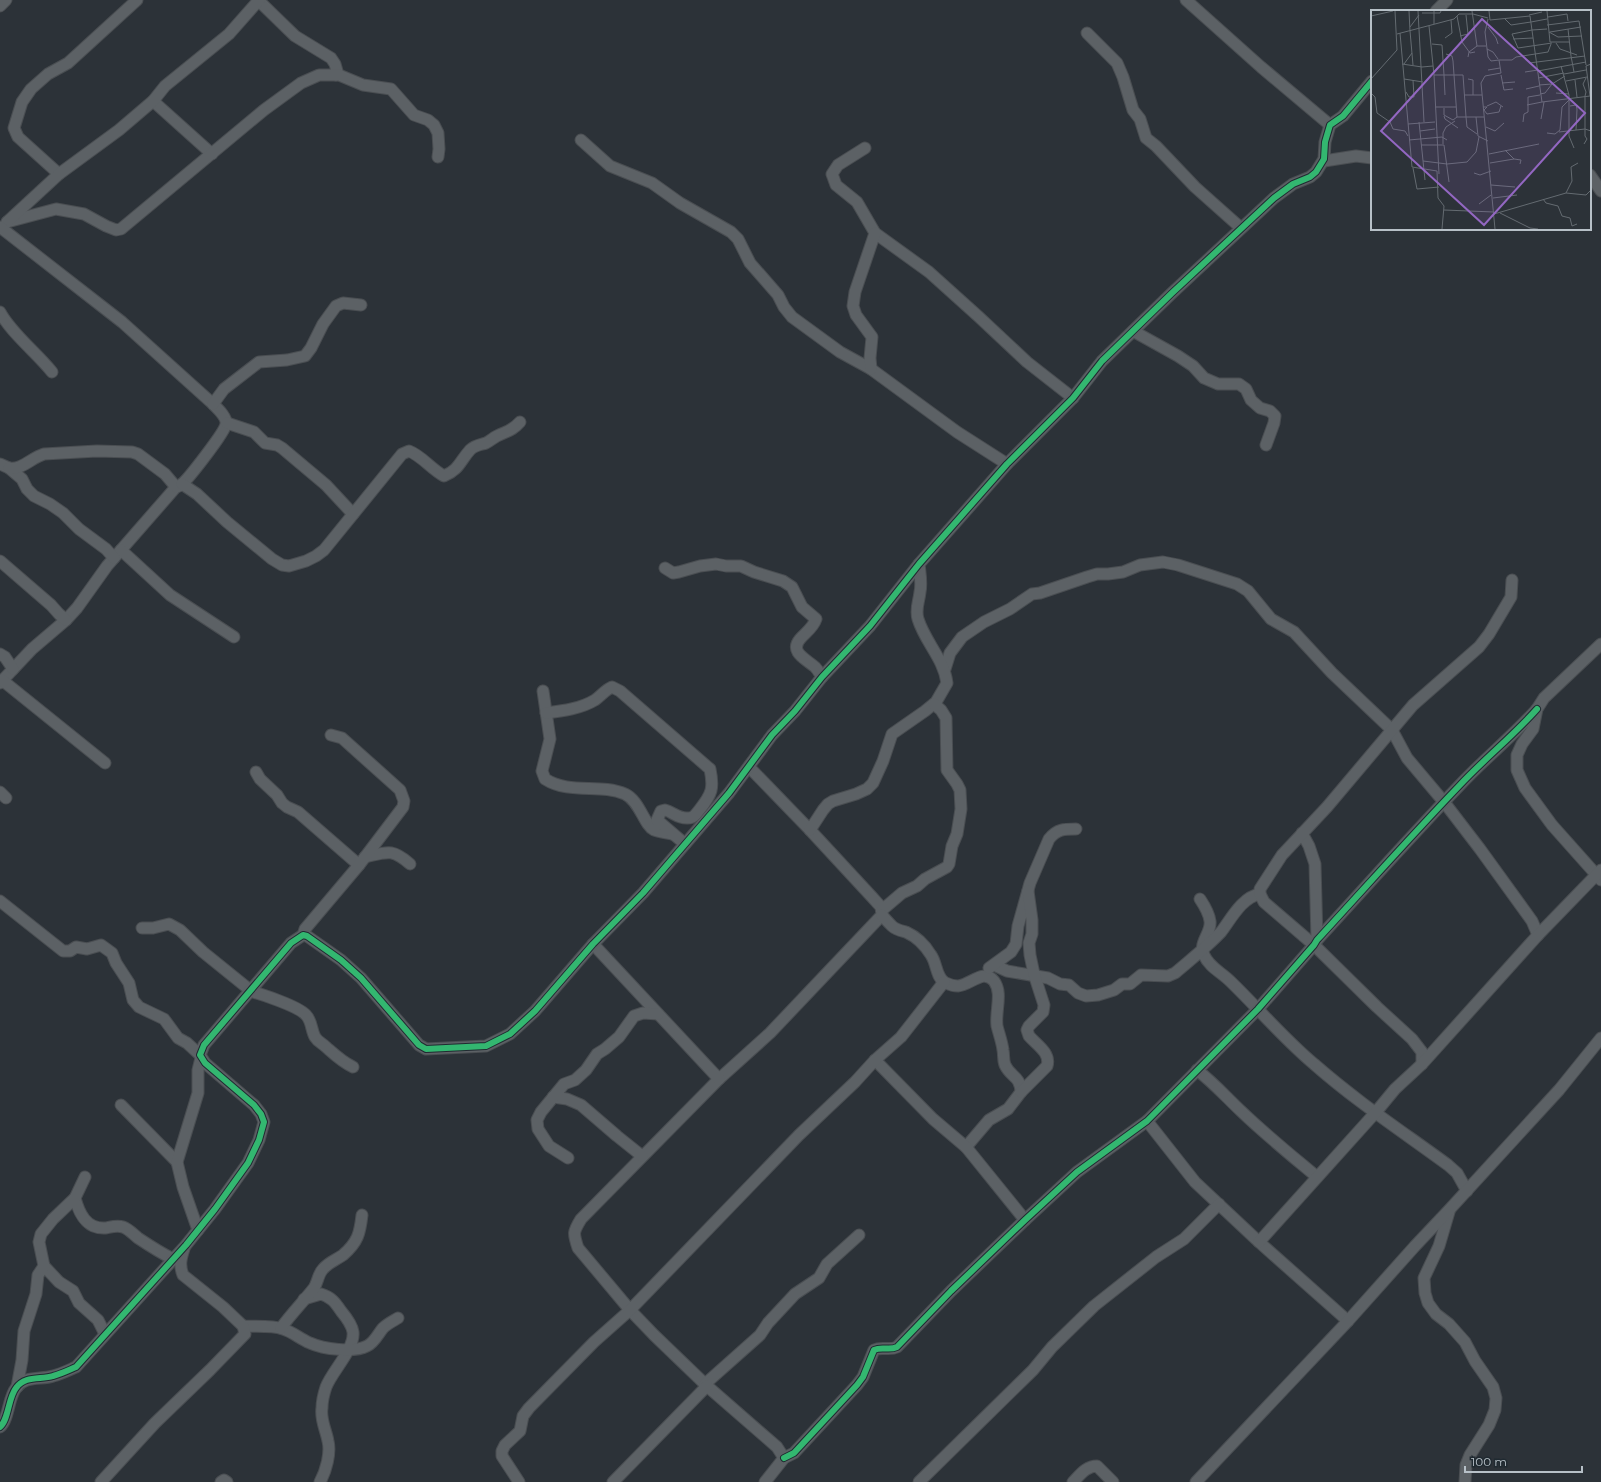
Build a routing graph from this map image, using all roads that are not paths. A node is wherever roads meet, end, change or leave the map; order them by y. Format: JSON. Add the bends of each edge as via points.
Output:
{"nodes":[{"id":1,"x":6,"y":0,"type":"edge"},
{"id":2,"x":137,"y":0,"type":"edge"},
{"id":3,"x":259,"y":0,"type":"edge"},
{"id":4,"x":1186,"y":0,"type":"edge"},
{"id":5,"x":1445,"y":1,"type":"edge"},
{"id":6,"x":0,"y":6,"type":"edge"},
{"id":7,"x":1437,"y":10,"type":"edge"},
{"id":8,"x":1087,"y":33,"type":"dead end"},
{"id":9,"x":336,"y":75,"type":"junction"},
{"id":10,"x":1371,"y":82,"type":"edge"},
{"id":11,"x":153,"y":101,"type":"junction"},
{"id":12,"x":1330,"y":125,"type":"junction"},
{"id":13,"x":581,"y":140,"type":"dead end"},
{"id":14,"x":865,"y":148,"type":"dead end"},
{"id":15,"x":212,"y":154,"type":"junction"},
{"id":16,"x":438,"y":157,"type":"dead end"},
{"id":17,"x":1371,"y":158,"type":"edge"},
{"id":18,"x":1324,"y":161,"type":"junction"},
{"id":19,"x":59,"y":174,"type":"junction"},
{"id":20,"x":1591,"y":177,"type":"edge"},
{"id":21,"x":1601,"y":192,"type":"edge"},
{"id":22,"x":2,"y":227,"type":"edge"},
{"id":23,"x":1241,"y":228,"type":"junction"},
{"id":24,"x":875,"y":234,"type":"junction"},
{"id":25,"x":361,"y":304,"type":"dead end"},
{"id":26,"x":0,"y":312,"type":"edge"},
{"id":27,"x":1133,"y":331,"type":"junction"},
{"id":28,"x":871,"y":369,"type":"junction"},
{"id":29,"x":52,"y":372,"type":"dead end"},
{"id":30,"x":1073,"y":398,"type":"junction"},
{"id":31,"x":213,"y":404,"type":"junction"},
{"id":32,"x":520,"y":422,"type":"dead end"},
{"id":33,"x":226,"y":423,"type":"junction"},
{"id":34,"x":1266,"y":445,"type":"dead end"},
{"id":35,"x":1007,"y":464,"type":"junction"},
{"id":36,"x":5,"y":466,"type":"edge"},
{"id":37,"x":179,"y":486,"type":"junction"},
{"id":38,"x":353,"y":514,"type":"junction"},
{"id":39,"x":118,"y":554,"type":"junction"},
{"id":40,"x":0,"y":561,"type":"edge"},
{"id":41,"x":919,"y":564,"type":"junction"},
{"id":42,"x":665,"y":568,"type":"dead end"},
{"id":43,"x":1512,"y":580,"type":"dead end"},
{"id":44,"x":66,"y":620,"type":"junction"},
{"id":45,"x":234,"y":637,"type":"dead end"},
{"id":46,"x":1601,"y":644,"type":"edge"},
{"id":47,"x":0,"y":654,"type":"edge"},
{"id":48,"x":13,"y":669,"type":"junction"},
{"id":49,"x":945,"y":669,"type":"junction"},
{"id":50,"x":822,"y":677,"type":"junction"},
{"id":51,"x":1,"y":681,"type":"edge"},
{"id":52,"x":543,"y":691,"type":"dead end"},
{"id":53,"x":934,"y":704,"type":"junction"},
{"id":54,"x":1537,"y":709,"type":"junction"},
{"id":55,"x":546,"y":713,"type":"junction"},
{"id":56,"x":1392,"y":730,"type":"junction"},
{"id":57,"x":331,"y":735,"type":"dead end"},
{"id":58,"x":105,"y":763,"type":"dead end"},
{"id":59,"x":749,"y":767,"type":"junction"},
{"id":60,"x":256,"y":772,"type":"dead end"},
{"id":61,"x":1444,"y":802,"type":"junction"},
{"id":62,"x":810,"y":830,"type":"junction"},
{"id":63,"x":1076,"y":830,"type":"dead end"},
{"id":64,"x":1302,"y":833,"type":"junction"},
{"id":65,"x":674,"y":834,"type":"junction"},
{"id":66,"x":685,"y":844,"type":"junction"},
{"id":67,"x":362,"y":861,"type":"junction"},
{"id":68,"x":410,"y":864,"type":"dead end"},
{"id":69,"x":1599,"y":875,"type":"edge"},
{"id":70,"x":1028,"y":892,"type":"junction"},
{"id":71,"x":1260,"y":894,"type":"junction"},
{"id":72,"x":1200,"y":899,"type":"dead end"},
{"id":73,"x":0,"y":901,"type":"edge"},
{"id":74,"x":882,"y":912,"type":"junction"},
{"id":75,"x":142,"y":928,"type":"dead end"},
{"id":76,"x":303,"y":935,"type":"junction"},
{"id":77,"x":1538,"y":935,"type":"junction"},
{"id":78,"x":1315,"y":943,"type":"junction"},
{"id":79,"x":593,"y":944,"type":"junction"},
{"id":80,"x":1202,"y":949,"type":"junction"},
{"id":81,"x":994,"y":965,"type":"junction"},
{"id":82,"x":979,"y":976,"type":"junction"},
{"id":83,"x":1034,"y":976,"type":"junction"},
{"id":84,"x":944,"y":982,"type":"junction"},
{"id":85,"x":250,"y":990,"type":"junction"},
{"id":86,"x":1258,"y":1009,"type":"junction"},
{"id":87,"x":658,"y":1014,"type":"junction"},
{"id":88,"x":1601,"y":1038,"type":"edge"},
{"id":89,"x":201,"y":1056,"type":"junction"},
{"id":90,"x":875,"y":1060,"type":"junction"},
{"id":91,"x":1422,"y":1064,"type":"junction"},
{"id":92,"x":353,"y":1067,"type":"dead end"},
{"id":93,"x":1197,"y":1070,"type":"junction"},
{"id":94,"x":719,"y":1079,"type":"junction"},
{"id":95,"x":1021,"y":1092,"type":"junction"},
{"id":96,"x":553,"y":1097,"type":"junction"},
{"id":97,"x":121,"y":1105,"type":"dead end"},
{"id":98,"x":1376,"y":1112,"type":"junction"},
{"id":99,"x":1147,"y":1121,"type":"junction"},
{"id":100,"x":966,"y":1147,"type":"junction"},
{"id":101,"x":642,"y":1156,"type":"junction"},
{"id":102,"x":568,"y":1158,"type":"dead end"},
{"id":103,"x":177,"y":1162,"type":"junction"},
{"id":104,"x":85,"y":1177,"type":"dead end"},
{"id":105,"x":1317,"y":1177,"type":"junction"},
{"id":106,"x":1467,"y":1191,"type":"junction"},
{"id":107,"x":75,"y":1198,"type":"junction"},
{"id":108,"x":1219,"y":1204,"type":"junction"},
{"id":109,"x":1449,"y":1210,"type":"junction"},
{"id":110,"x":362,"y":1215,"type":"dead end"},
{"id":111,"x":1025,"y":1220,"type":"junction"},
{"id":112,"x":198,"y":1230,"type":"junction"},
{"id":113,"x":859,"y":1235,"type":"dead end"},
{"id":114,"x":1259,"y":1242,"type":"junction"},
{"id":115,"x":186,"y":1245,"type":"junction"},
{"id":116,"x":173,"y":1259,"type":"junction"},
{"id":117,"x":44,"y":1266,"type":"junction"},
{"id":118,"x":304,"y":1299,"type":"junction"},
{"id":119,"x":630,"y":1310,"type":"junction"},
{"id":120,"x":398,"y":1318,"type":"dead end"},
{"id":121,"x":1348,"y":1321,"type":"junction"},
{"id":122,"x":243,"y":1326,"type":"junction"},
{"id":123,"x":281,"y":1328,"type":"junction"},
{"id":124,"x":105,"y":1334,"type":"junction"},
{"id":125,"x":347,"y":1351,"type":"junction"},
{"id":126,"x":706,"y":1385,"type":"junction"},
{"id":127,"x":17,"y":1387,"type":"junction"},
{"id":128,"x":0,"y":1427,"type":"edge"},
{"id":129,"x":784,"y":1458,"type":"junction"},
{"id":130,"x":100,"y":1482,"type":"edge"},
{"id":131,"x":221,"y":1482,"type":"edge"},
{"id":132,"x":227,"y":1482,"type":"edge"},
{"id":133,"x":320,"y":1482,"type":"edge"},
{"id":134,"x":519,"y":1482,"type":"edge"},
{"id":135,"x":613,"y":1482,"type":"edge"},
{"id":136,"x":765,"y":1482,"type":"edge"},
{"id":137,"x":919,"y":1482,"type":"edge"},
{"id":138,"x":1073,"y":1482,"type":"edge"},
{"id":139,"x":1113,"y":1482,"type":"edge"},
{"id":140,"x":1196,"y":1482,"type":"edge"},
{"id":141,"x":1465,"y":1482,"type":"edge"}],
"edges":[{"from":1,"to":6,"type":"street"},
{"from":2,"to":19,"type":"street","via":[[68,63],[48,74],[31,89],[22,102],[14,128],[18,136]]},
{"from":3,"to":9,"type":"street","via":[[295,36],[331,58],[335,64]]},
{"from":3,"to":11,"type":"street","via":[[228,34],[165,86]]},
{"from":4,"to":12,"type":"street"},
{"from":5,"to":7,"type":"street"},
{"from":8,"to":23,"type":"street","via":[[1117,63],[1133,110],[1140,119],[1146,138]]},
{"from":9,"to":15,"type":"street","via":[[319,75],[301,83]]},
{"from":9,"to":16,"type":"street","via":[[363,85],[391,89],[414,115],[434,125],[438,133]]},
{"from":10,"to":12,"type":"street","via":[[1342,116]]},
{"from":11,"to":15,"type":"street"},
{"from":11,"to":19,"type":"street","via":[[119,130]]},
{"from":12,"to":18,"type":"street","via":[[1325,142]]},
{"from":13,"to":28,"type":"street","via":[[610,166],[652,183],[680,203],[732,232],[750,263],[792,317],[840,352]]},
{"from":14,"to":24,"type":"street","via":[[838,165],[832,174],[836,185],[856,202]]},
{"from":15,"to":22,"type":"street","via":[[121,229],[116,230],[84,214],[56,210]]},
{"from":17,"to":18,"type":"street","via":[[1356,156]]},
{"from":18,"to":23,"type":"street","via":[[1310,177],[1293,184],[1274,198]]},
{"from":19,"to":22,"type":"street"},
{"from":20,"to":21,"type":"street"},
{"from":22,"to":31,"type":"street","via":[[122,322]]},
{"from":23,"to":27,"type":"street"},
{"from":24,"to":28,"type":"street","via":[[855,292],[853,306],[856,315],[872,337]]},
{"from":24,"to":30,"type":"street","via":[[929,272],[1027,362]]},
{"from":25,"to":31,"type":"street","via":[[343,303],[336,306],[305,356],[259,362],[224,389]]},
{"from":26,"to":29,"type":"street","via":[[5,321]]},
{"from":27,"to":30,"type":"street","via":[[1102,362]]},
{"from":27,"to":34,"type":"street","via":[[1178,356],[1193,366],[1204,378],[1218,384],[1239,384],[1246,389],[1251,400],[1275,416]]},
{"from":28,"to":35,"type":"street"},
{"from":30,"to":35,"type":"street"},
{"from":31,"to":33,"type":"street","via":[[223,415]]},
{"from":32,"to":38,"type":"street","via":[[507,433],[487,443],[478,444],[452,473],[444,476],[415,454],[409,451],[402,454]]},
{"from":33,"to":37,"type":"street","via":[[225,430]]},
{"from":33,"to":38,"type":"street","via":[[254,432],[265,443],[282,448],[326,485]]},
{"from":35,"to":41,"type":"street"},
{"from":36,"to":37,"type":"street","via":[[15,469],[44,454],[132,452]]},
{"from":36,"to":39,"type":"street","via":[[22,479],[34,496],[63,513],[106,549]]},
{"from":37,"to":38,"type":"street","via":[[197,494],[227,522],[282,565],[289,566],[316,556],[324,550]]},
{"from":37,"to":39,"type":"street"},
{"from":39,"to":44,"type":"street"},
{"from":39,"to":45,"type":"street","via":[[170,595]]},
{"from":40,"to":44,"type":"street"},
{"from":41,"to":49,"type":"street","via":[[921,585],[917,617],[924,636]]},
{"from":41,"to":50,"type":"street","via":[[870,626]]},
{"from":42,"to":50,"type":"street","via":[[673,573],[716,564],[741,566],[783,581],[792,587],[802,608],[816,619],[812,628],[796,645],[797,650]]},
{"from":43,"to":56,"type":"street","via":[[1512,597],[1479,647],[1414,705]]},
{"from":44,"to":48,"type":"street"},
{"from":46,"to":54,"type":"street","via":[[1544,698]]},
{"from":47,"to":48,"type":"street"},
{"from":48,"to":51,"type":"street"},
{"from":49,"to":53,"type":"street","via":[[947,683]]},
{"from":49,"to":56,"type":"street","via":[[950,653],[962,637],[1025,598],[1097,574],[1116,573],[1140,565],[1163,562],[1178,564],[1220,577],[1244,588],[1271,619],[1294,632],[1332,673]]},
{"from":50,"to":59,"type":"street","via":[[772,735]]},
{"from":51,"to":58,"type":"street"},
{"from":52,"to":55,"type":"street"},
{"from":53,"to":62,"type":"street","via":[[892,734],[873,783],[867,789],[828,804]]},
{"from":53,"to":74,"type":"street","via":[[946,718],[947,770],[960,790],[961,809],[957,834],[947,867],[902,893]]},
{"from":54,"to":61,"type":"street","via":[[1521,728]]},
{"from":54,"to":69,"type":"street","via":[[1533,728],[1517,755],[1517,770],[1525,788],[1552,824]]},
{"from":55,"to":65,"type":"street","via":[[550,739],[542,771],[545,779],[574,789],[614,790],[628,795],[638,806],[650,827]]},
{"from":55,"to":65,"type":"street","via":[[565,711],[588,704],[612,686],[710,768],[710,797],[694,817],[680,818],[665,810],[658,816],[657,820]]},
{"from":56,"to":61,"type":"street","via":[[1407,758]]},
{"from":56,"to":64,"type":"street"},
{"from":57,"to":67,"type":"street","via":[[342,738],[400,790],[404,801],[403,807]]},
{"from":59,"to":62,"type":"street"},
{"from":59,"to":66,"type":"street","via":[[730,793]]},
{"from":60,"to":67,"type":"street","via":[[282,803],[298,812]]},
{"from":61,"to":77,"type":"street","via":[[1532,921]]},
{"from":61,"to":78,"type":"street"},
{"from":62,"to":74,"type":"street","via":[[872,897]]},
{"from":63,"to":70,"type":"street","via":[[1060,829],[1054,832],[1037,865]]},
{"from":64,"to":71,"type":"street","via":[[1282,855]]},
{"from":64,"to":78,"type":"street","via":[[1315,864]]},
{"from":65,"to":66,"type":"street"},
{"from":66,"to":79,"type":"street","via":[[643,893]]},
{"from":67,"to":68,"type":"street","via":[[390,852],[400,855]]},
{"from":67,"to":76,"type":"street","via":[[305,929]]},
{"from":69,"to":77,"type":"street"},
{"from":70,"to":81,"type":"street","via":[[1018,926],[1016,944],[1011,952]]},
{"from":70,"to":83,"type":"street","via":[[1032,920],[1029,943]]},
{"from":71,"to":78,"type":"street","via":[[1264,902]]},
{"from":71,"to":80,"type":"street","via":[[1245,903],[1221,932]]},
{"from":72,"to":80,"type":"street","via":[[1210,921]]},
{"from":73,"to":89,"type":"street","via":[[63,951],[70,951],[76,947],[87,949],[101,946],[110,950],[129,983],[133,1000],[144,1010],[164,1019],[178,1038],[188,1043]]},
{"from":74,"to":84,"type":"street","via":[[892,926],[914,936],[920,942],[931,955]]},
{"from":74,"to":94,"type":"street","via":[[770,1033]]},
{"from":75,"to":85,"type":"street","via":[[169,924],[180,930]]},
{"from":76,"to":79,"type":"street","via":[[361,978],[419,1045],[434,1050],[445,1047],[486,1046],[510,1034],[535,1011]]},
{"from":76,"to":85,"type":"street","via":[[292,943]]},
{"from":77,"to":91,"type":"street"},
{"from":78,"to":86,"type":"street"},
{"from":78,"to":91,"type":"street","via":[[1412,1039],[1422,1052]]},
{"from":79,"to":87,"type":"street"},
{"from":80,"to":83,"type":"street","via":[[1175,973],[1168,976],[1141,975],[1133,982],[1098,995],[1086,996],[1068,985]]},
{"from":80,"to":86,"type":"street","via":[[1208,961]]},
{"from":81,"to":82,"type":"street"},
{"from":81,"to":83,"type":"street","via":[[1007,971]]},
{"from":82,"to":84,"type":"street","via":[[958,986]]},
{"from":82,"to":95,"type":"street","via":[[990,978],[998,990],[997,1026],[1004,1052],[1004,1063],[1019,1080]]},
{"from":83,"to":95,"type":"street","via":[[1044,1005],[1043,1012],[1029,1026],[1027,1033],[1047,1055],[1049,1061]]},
{"from":84,"to":90,"type":"street","via":[[901,1037]]},
{"from":85,"to":89,"type":"street","via":[[204,1045]]},
{"from":85,"to":92,"type":"street","via":[[305,1014],[318,1041],[342,1062]]},
{"from":86,"to":93,"type":"street"},
{"from":86,"to":98,"type":"street","via":[[1313,1064]]},
{"from":87,"to":94,"type":"street"},
{"from":87,"to":96,"type":"street","via":[[644,1013],[634,1016],[619,1037],[597,1054],[586,1070],[575,1080],[564,1084]]},
{"from":88,"to":106,"type":"street","via":[[1559,1090]]},
{"from":89,"to":103,"type":"street","via":[[198,1093]]},
{"from":89,"to":112,"type":"street","via":[[254,1104],[264,1122],[248,1163]]},
{"from":90,"to":100,"type":"street","via":[[933,1119]]},
{"from":90,"to":119,"type":"street"},
{"from":91,"to":98,"type":"street","via":[[1398,1086]]},
{"from":93,"to":99,"type":"street"},
{"from":93,"to":105,"type":"street","via":[[1213,1082],[1268,1137]]},
{"from":94,"to":101,"type":"street"},
{"from":95,"to":100,"type":"street","via":[[1008,1109],[989,1120]]},
{"from":96,"to":101,"type":"street","via":[[581,1104]]},
{"from":96,"to":102,"type":"street","via":[[537,1120],[538,1129],[549,1146]]},
{"from":97,"to":103,"type":"street"},
{"from":98,"to":105,"type":"street"},
{"from":98,"to":106,"type":"street","via":[[1448,1165],[1457,1173]]},
{"from":99,"to":108,"type":"street","via":[[1195,1182]]},
{"from":99,"to":111,"type":"street","via":[[1077,1172]]},
{"from":100,"to":111,"type":"street"},
{"from":101,"to":119,"type":"street","via":[[581,1219],[574,1231],[578,1248]]},
{"from":103,"to":112,"type":"street"},
{"from":104,"to":107,"type":"street"},
{"from":105,"to":114,"type":"street"},
{"from":106,"to":109,"type":"street"},
{"from":107,"to":116,"type":"street","via":[[78,1210],[92,1225],[124,1228]]},
{"from":107,"to":117,"type":"street","via":[[41,1234],[39,1242]]},
{"from":108,"to":114,"type":"street"},
{"from":108,"to":137,"type":"street","via":[[1184,1239],[1156,1257],[1094,1306],[994,1410]]},
{"from":109,"to":121,"type":"street"},
{"from":109,"to":141,"type":"street","via":[[1439,1246],[1424,1278],[1424,1293],[1436,1314],[1465,1342],[1494,1387],[1496,1398],[1495,1410],[1489,1425],[1466,1465]]},
{"from":110,"to":118,"type":"street","via":[[359,1234],[352,1245],[321,1270],[315,1287]]},
{"from":111,"to":129,"type":"street","via":[[897,1347],[892,1350],[881,1347],[874,1350],[857,1385],[794,1453]]},
{"from":112,"to":115,"type":"street"},
{"from":113,"to":126,"type":"street","via":[[827,1264],[819,1278],[795,1294],[760,1335]]},
{"from":114,"to":121,"type":"street"},
{"from":115,"to":116,"type":"street"},
{"from":115,"to":122,"type":"street","via":[[180,1268],[183,1275]]},
{"from":116,"to":124,"type":"street"},
{"from":117,"to":124,"type":"street","via":[[73,1292],[79,1303],[98,1320]]},
{"from":117,"to":127,"type":"street","via":[[38,1275],[36,1294],[24,1331]]},
{"from":118,"to":123,"type":"street"},
{"from":118,"to":125,"type":"street","via":[[321,1294],[334,1301],[353,1332]]},
{"from":119,"to":126,"type":"street"},
{"from":119,"to":134,"type":"street","via":[[594,1342],[523,1416],[520,1431],[502,1451],[502,1456]]},
{"from":120,"to":125,"type":"street","via":[[367,1346]]},
{"from":121,"to":140,"type":"street"},
{"from":122,"to":123,"type":"street"},
{"from":122,"to":130,"type":"street","via":[[245,1334]]},
{"from":123,"to":125,"type":"street","via":[[309,1343]]},
{"from":124,"to":127,"type":"street","via":[[76,1367],[52,1377],[31,1378]]},
{"from":125,"to":133,"type":"street","via":[[326,1387],[321,1408],[329,1442],[324,1475]]},
{"from":126,"to":129,"type":"street","via":[[775,1444]]},
{"from":126,"to":135,"type":"street"},
{"from":127,"to":128,"type":"street","via":[[10,1400],[4,1424]]},
{"from":129,"to":136,"type":"street"},
{"from":131,"to":132,"type":"street"},
{"from":138,"to":139,"type":"street","via":[[1084,1471],[1094,1466]]}]}
